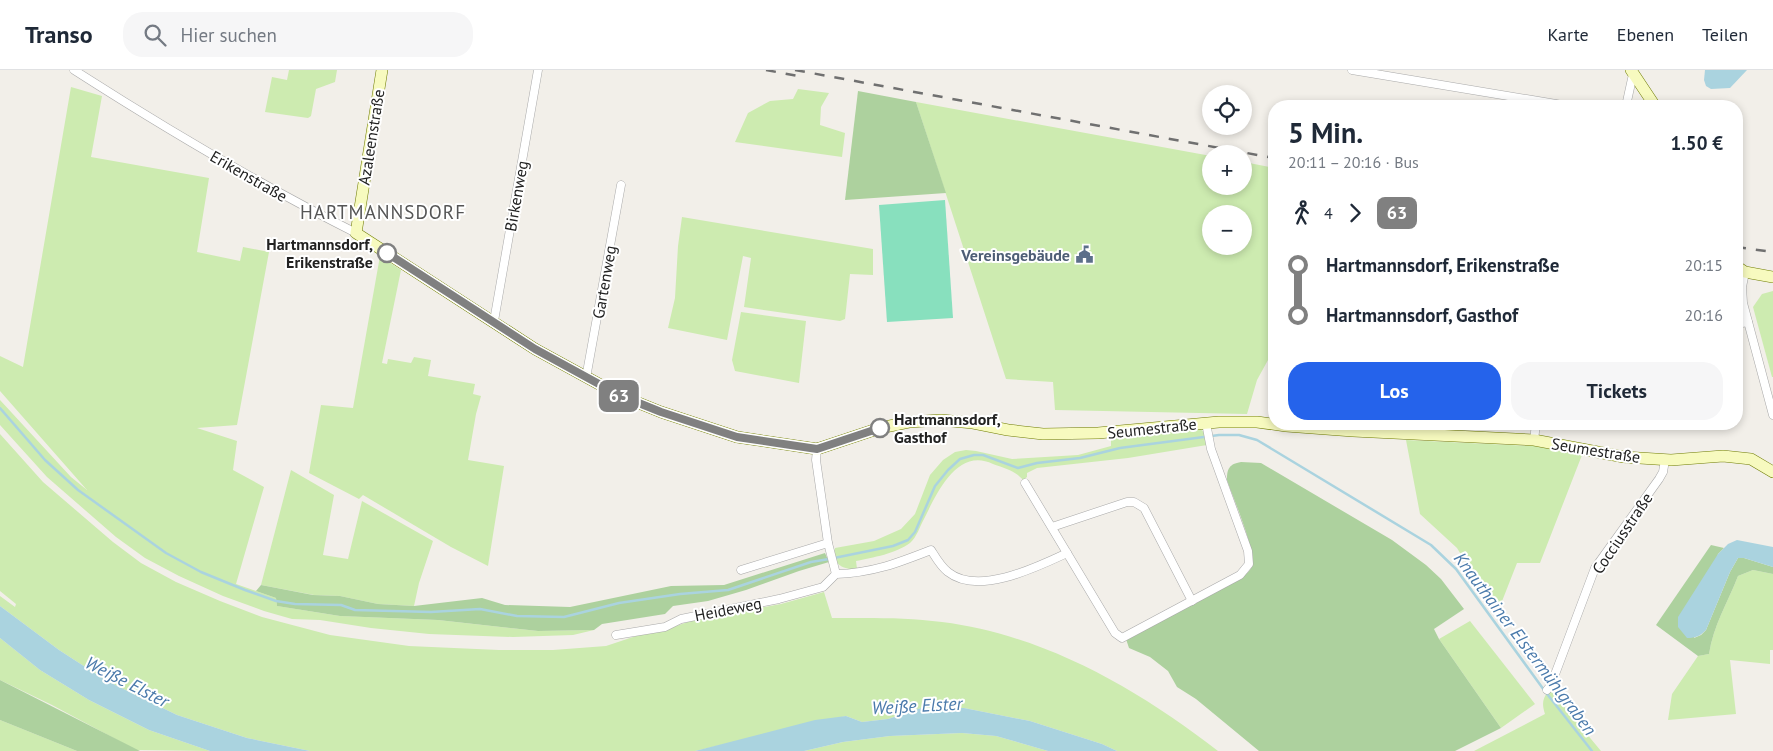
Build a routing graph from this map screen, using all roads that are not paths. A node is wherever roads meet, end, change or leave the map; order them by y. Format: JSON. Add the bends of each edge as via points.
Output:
{"nodes":[{"id":1,"x":74,"y":70,"type":"edge"},
{"id":2,"x":382,"y":70,"type":"edge"},
{"id":3,"x":538,"y":70,"type":"edge"},
{"id":4,"x":1352,"y":70,"type":"edge"},
{"id":5,"x":1405,"y":70,"type":"edge"},
{"id":6,"x":1632,"y":72,"type":"edge"},
{"id":7,"x":1403,"y":79,"type":"junction"},
{"id":8,"x":1531,"y":100,"type":"edge"},
{"id":9,"x":1628,"y":100,"type":"edge"},
{"id":10,"x":1651,"y":100,"type":"edge"},
{"id":11,"x":621,"y":185,"type":"dead end"},
{"id":12,"x":356,"y":233,"type":"junction"},
{"id":13,"x":1743,"y":270,"type":"edge"},
{"id":14,"x":1773,"y":277,"type":"edge"},
{"id":15,"x":1743,"y":299,"type":"edge"},
{"id":16,"x":494,"y":321,"type":"junction"},
{"id":17,"x":1748,"y":322,"type":"junction"},
{"id":18,"x":1743,"y":323,"type":"edge"},
{"id":19,"x":586,"y":378,"type":"junction"},
{"id":20,"x":1773,"y":416,"type":"edge"},
{"id":21,"x":1268,"y":424,"type":"edge"},
{"id":22,"x":1207,"y":428,"type":"junction"},
{"id":23,"x":1384,"y":430,"type":"edge"},
{"id":24,"x":1535,"y":430,"type":"edge"},
{"id":25,"x":1098,"y":434,"type":"joint"},
{"id":26,"x":1534,"y":440,"type":"junction"},
{"id":27,"x":817,"y":449,"type":"junction"},
{"id":28,"x":1665,"y":460,"type":"junction"},
{"id":29,"x":1772,"y":470,"type":"edge"},
{"id":30,"x":1025,"y":483,"type":"dead end"},
{"id":31,"x":1052,"y":527,"type":"junction"},
{"id":32,"x":828,"y":543,"type":"junction"},
{"id":33,"x":1067,"y":553,"type":"junction"},
{"id":34,"x":741,"y":570,"type":"dead end"},
{"id":35,"x":836,"y":574,"type":"junction"},
{"id":36,"x":1192,"y":601,"type":"junction"},
{"id":37,"x":616,"y":635,"type":"dead end"},
{"id":38,"x":1547,"y":690,"type":"dead end"}],
"edges":[{"from":1,"to":12,"type":"street","name":"Erikenstraße","via":[[281,195]]},
{"from":2,"to":12,"type":"street","name":"Azaleenstraße"},
{"from":3,"to":16,"type":"street","name":"Birkenweg"},
{"from":4,"to":7,"type":"street"},
{"from":5,"to":7,"type":"street"},
{"from":6,"to":9,"type":"street"},
{"from":6,"to":10,"type":"street"},
{"from":7,"to":8,"type":"street"},
{"from":11,"to":19,"type":"street","name":"Gartenweg"},
{"from":12,"to":16,"type":"street","name":"Erikenstraße"},
{"from":13,"to":14,"type":"street"},
{"from":15,"to":17,"type":"street"},
{"from":16,"to":19,"type":"street","name":"Erikenstraße"},
{"from":17,"to":18,"type":"street"},
{"from":17,"to":20,"type":"street"},
{"from":19,"to":27,"type":"street","name":"Erikenstraße","via":[[661,412],[720,432]]},
{"from":21,"to":22,"type":"street","name":"Seumestraße","via":[[1230,421]]},
{"from":22,"to":25,"type":"street","name":"Seumestraße"},
{"from":22,"to":36,"type":"street","name":"Seumestraße","via":[[1209,443],[1248,551],[1249,564],[1240,576]]},
{"from":23,"to":26,"type":"street","name":"Seumestraße"},
{"from":24,"to":26,"type":"street"},
{"from":25,"to":27,"type":"street","name":"Erikenstraße","via":[[1036,434],[941,420],[880,428]]},
{"from":26,"to":28,"type":"street","name":"Seumestraße","via":[[1624,457]]},
{"from":27,"to":32,"type":"street"},
{"from":28,"to":29,"type":"street","name":"Seumestraße","via":[[1723,456],[1750,459]]},
{"from":28,"to":38,"type":"street","name":"Cocciusstraße","via":[[1659,479],[1595,568]]},
{"from":30,"to":31,"type":"street"},
{"from":31,"to":33,"type":"street"},
{"from":31,"to":36,"type":"street","via":[[1134,502],[1144,508]]},
{"from":32,"to":34,"type":"street"},
{"from":32,"to":35,"type":"street"},
{"from":33,"to":35,"type":"street","via":[[1032,570],[985,581],[973,582],[954,576],[931,550],[859,574]]},
{"from":33,"to":36,"type":"street","via":[[1115,634],[1122,638]]},
{"from":35,"to":37,"type":"street","name":"Heideweg","via":[[823,586],[797,594],[682,618],[665,627]]}]}
